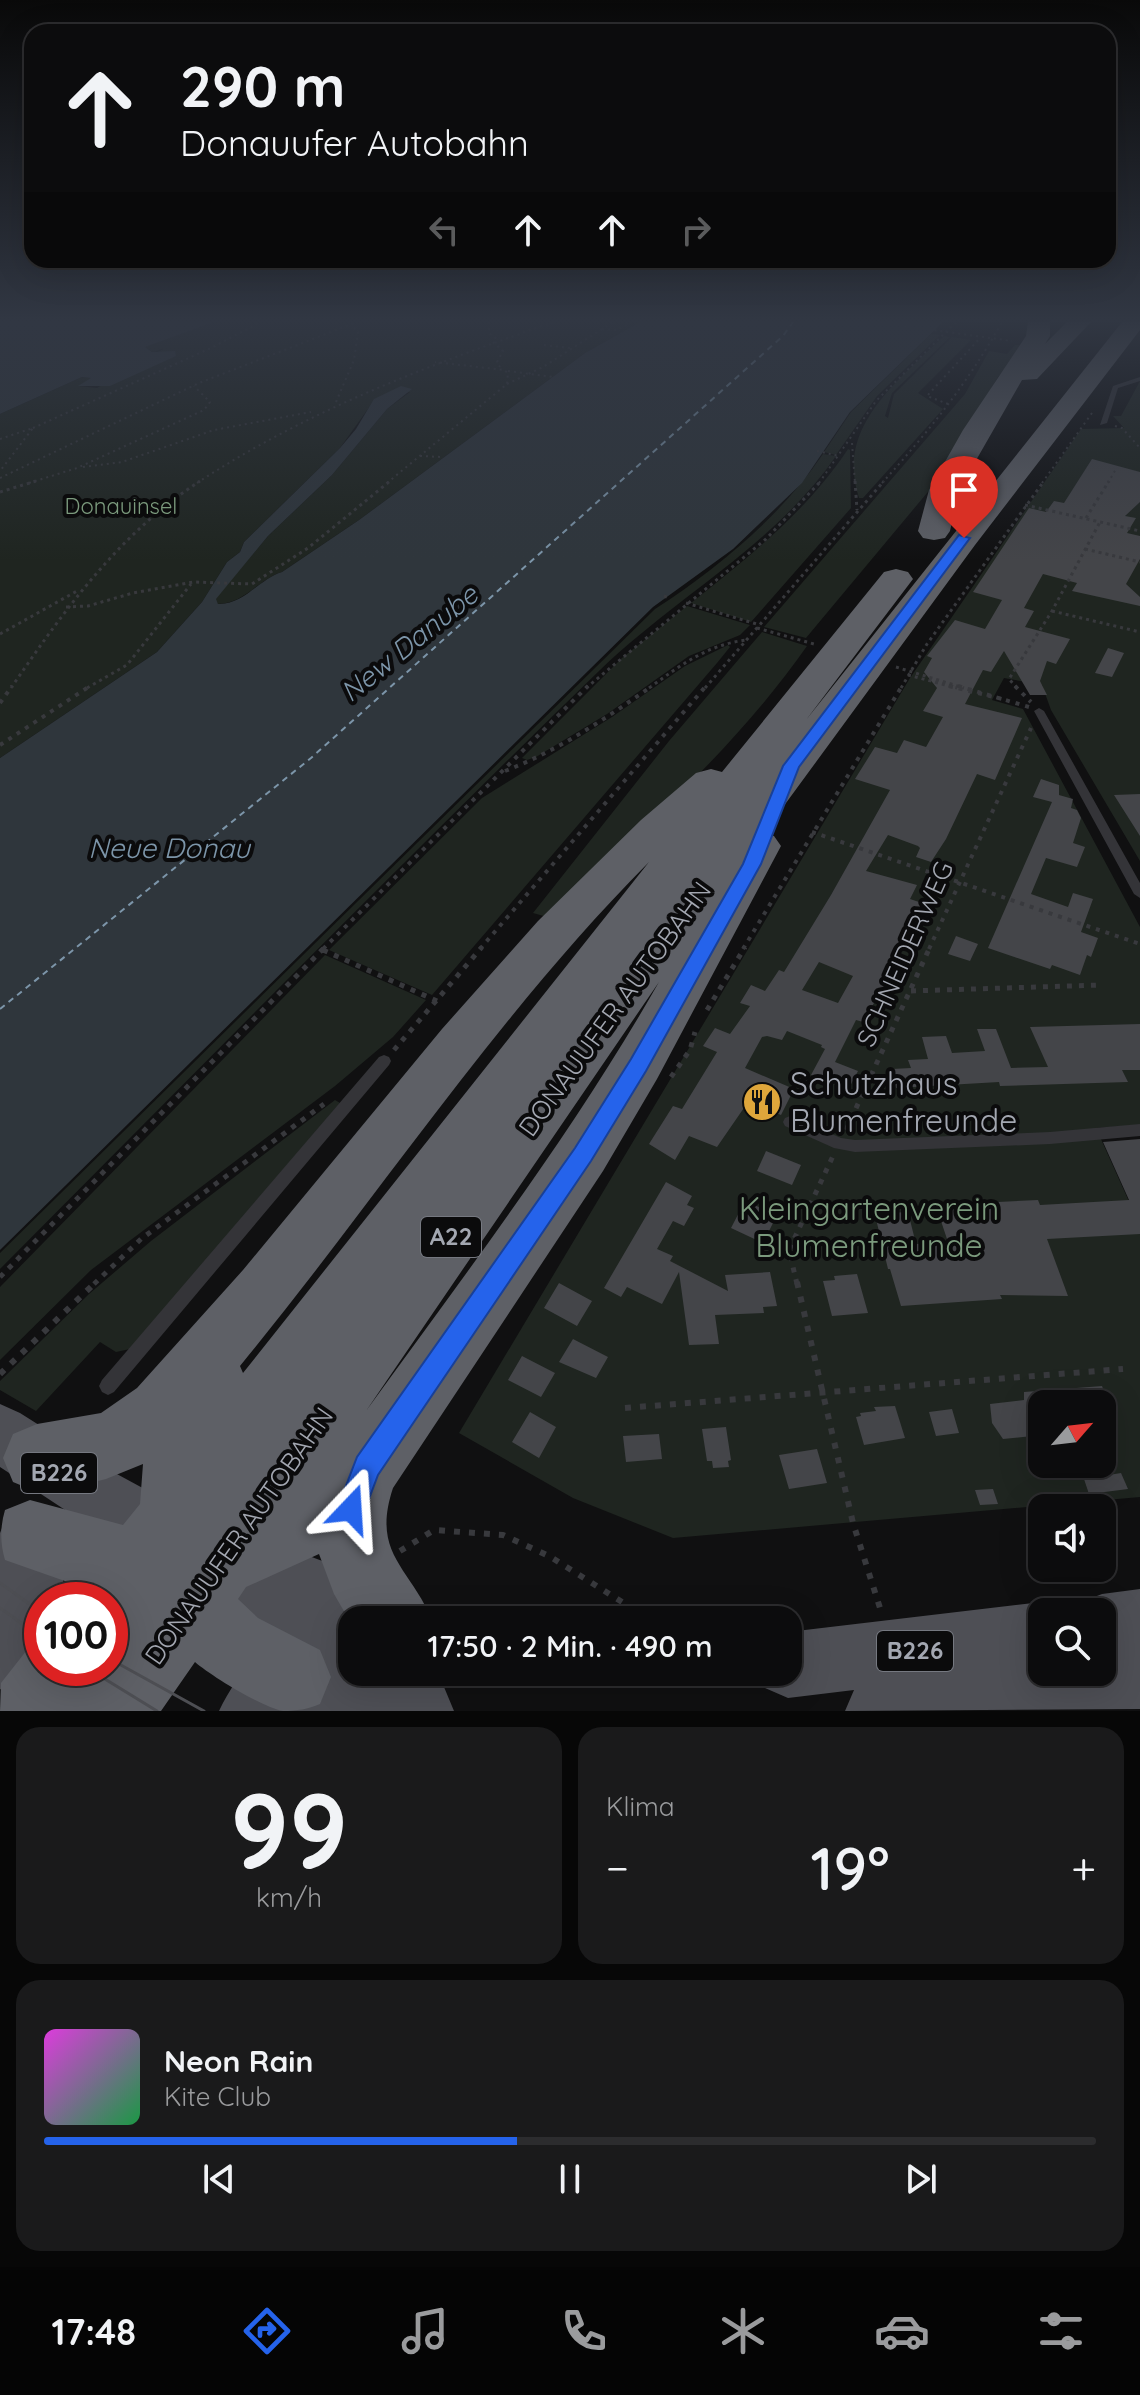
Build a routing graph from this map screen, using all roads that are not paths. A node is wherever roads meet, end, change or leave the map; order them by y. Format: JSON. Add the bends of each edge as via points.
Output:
{"nodes":[{"id":1,"x":998,"y":402,"type":"edge"},
{"id":2,"x":1042,"y":402,"type":"edge"},
{"id":3,"x":1085,"y":402,"type":"edge"},
{"id":4,"x":1105,"y":402,"type":"edge"},
{"id":5,"x":1103,"y":423,"type":"dead end"},
{"id":6,"x":934,"y":531,"type":"junction"},
{"id":7,"x":1039,"y":711,"type":"road end"},
{"id":8,"x":786,"y":745,"type":"junction"},
{"id":9,"x":1140,"y":894,"type":"edge"},
{"id":10,"x":384,"y":1061,"type":"road end"},
{"id":11,"x":790,"y":1122,"type":"dead end"},
{"id":12,"x":1140,"y":1130,"type":"edge"},
{"id":13,"x":251,"y":1309,"type":"junction"},
{"id":14,"x":108,"y":1386,"type":"dead end"},
{"id":15,"x":18,"y":1446,"type":"edge"},
{"id":16,"x":367,"y":1467,"type":"junction"},
{"id":17,"x":154,"y":1567,"type":"edge"},
{"id":18,"x":128,"y":1587,"type":"edge"},
{"id":19,"x":355,"y":1606,"type":"edge"},
{"id":20,"x":384,"y":1606,"type":"edge"},
{"id":21,"x":1140,"y":1621,"type":"edge"},
{"id":22,"x":1116,"y":1624,"type":"edge"},
{"id":23,"x":338,"y":1631,"type":"edge"},
{"id":24,"x":1028,"y":1636,"type":"edge"},
{"id":25,"x":802,"y":1663,"type":"edge"},
{"id":26,"x":1140,"y":1676,"type":"edge"},
{"id":27,"x":273,"y":1694,"type":"edge"},
{"id":28,"x":115,"y":1711,"type":"edge"},
{"id":29,"x":144,"y":1711,"type":"edge"},
{"id":30,"x":420,"y":1711,"type":"edge"},
{"id":31,"x":879,"y":1711,"type":"edge"}],
"edges":[{"from":1,"to":6,"type":"highway","via":[[944,490]]},
{"from":2,"to":6,"type":"highway","name":"DONAUUFER AUTOBAHN","number":"A22"},
{"from":3,"to":8,"type":"highway","name":"DONAUUFER AUTOBAHN","number":"A22"},
{"from":4,"to":5,"type":"lane"},
{"from":6,"to":8,"type":"highway","name":"DONAUUFER AUTOBAHN","number":"A22"},
{"from":7,"to":9,"type":"lane"},
{"from":8,"to":13,"type":"highway","via":[[676,810],[512,982]]},
{"from":8,"to":16,"type":"highway","via":[[752,864],[639,1065],[583,1155]]},
{"from":8,"to":17,"type":"highway","name":"DONAUUFER AUTOBAHN","number":"A22","via":[[560,1007]]},
{"from":8,"to":28,"type":"highway","name":"DONAUUFER AUTOBAHN","number":"A22","via":[[602,1025]]},
{"from":10,"to":14,"type":"lane"},
{"from":11,"to":12,"type":"lane","via":[[839,1144]]},
{"from":13,"to":15,"type":"highway","via":[[142,1427],[77,1455]]},
{"from":13,"to":17,"type":"highway","via":[[183,1435]]},
{"from":15,"to":17,"type":"main road","number":"B226"},
{"from":16,"to":17,"type":"highway","via":[[332,1503]]},
{"from":16,"to":20,"type":"highway","via":[[351,1509],[351,1543],[362,1577]]},
{"from":17,"to":18,"type":"main road"},
{"from":17,"to":19,"type":"main road","number":"B226"},
{"from":17,"to":23,"type":"main road"},
{"from":17,"to":27,"type":"highway"},
{"from":17,"to":29,"type":"main road"},
{"from":21,"to":22,"type":"main road"},
{"from":24,"to":25,"type":"main road","number":"B226"},
{"from":26,"to":31,"type":"main road","number":"B226"},
{"from":27,"to":30,"type":"main road","via":[[357,1697]]}]}
